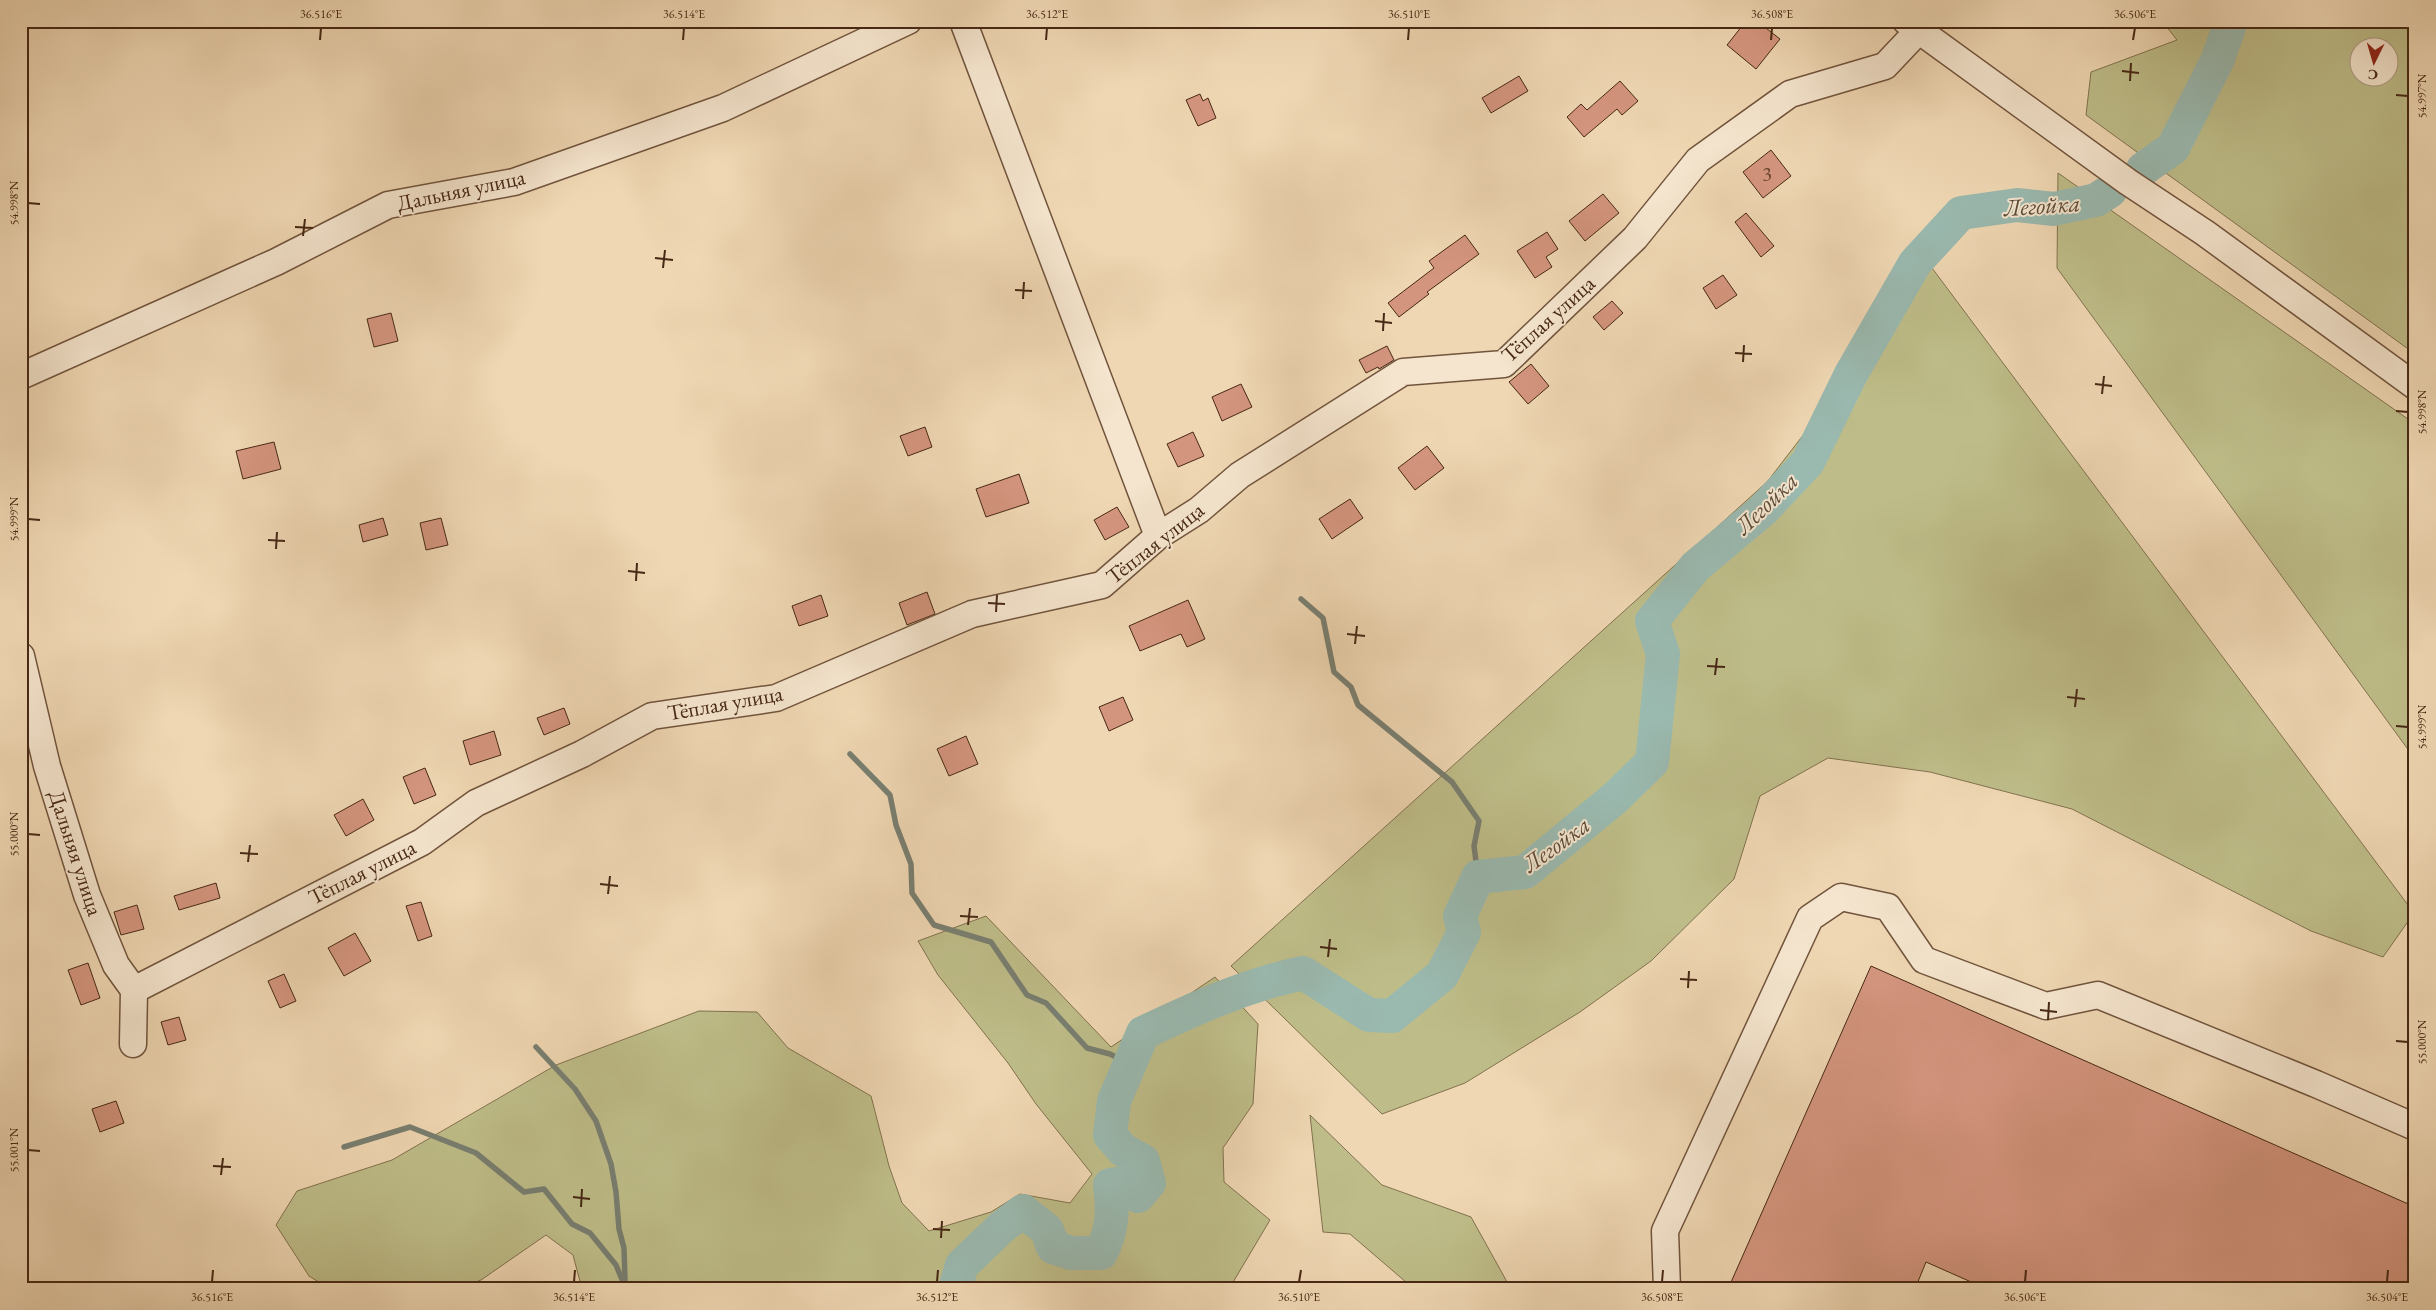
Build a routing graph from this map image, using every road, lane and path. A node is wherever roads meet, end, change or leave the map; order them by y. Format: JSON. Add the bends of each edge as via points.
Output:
{"nodes":[{"id":1,"x":908,"y":21,"type":"edge"},
{"id":2,"x":963,"y":21,"type":"edge"},
{"id":3,"x":1913,"y":26,"type":"edge"},
{"id":4,"x":21,"y":376,"type":"edge"},
{"id":5,"x":2415,"y":386,"type":"edge"},
{"id":6,"x":1158,"y":536,"type":"junction"},
{"id":7,"x":21,"y":656,"type":"edge"},
{"id":8,"x":134,"y":990,"type":"junction"},
{"id":9,"x":133,"y":1044,"type":"dead end"},
{"id":10,"x":2415,"y":1127,"type":"edge"},
{"id":11,"x":1667,"y":1289,"type":"edge"}],
"edges":[{"from":1,"to":4,"type":"street","name":"Дальняя улица","via":[[723,108],[514,182],[388,205],[276,262]]},
{"from":2,"to":6,"type":"street"},
{"from":3,"to":5,"type":"street"},
{"from":3,"to":6,"type":"street","name":"Тёплая улица","via":[[1885,66],[1790,94],[1698,160],[1636,238],[1504,364],[1403,372],[1240,475],[1199,510]]},
{"from":6,"to":8,"type":"street","name":"Тёплая улица","via":[[1102,585],[972,614],[776,698],[652,716],[582,754],[476,803],[422,842]]},
{"from":7,"to":8,"type":"street","name":"Дальняя улица","via":[[47,766],[87,895],[116,965]]},
{"from":8,"to":9,"type":"street"},
{"from":10,"to":11,"type":"street","via":[[2098,994],[2046,1006],[1924,960],[1888,907],[1841,897],[1810,918],[1665,1231]]}]}
